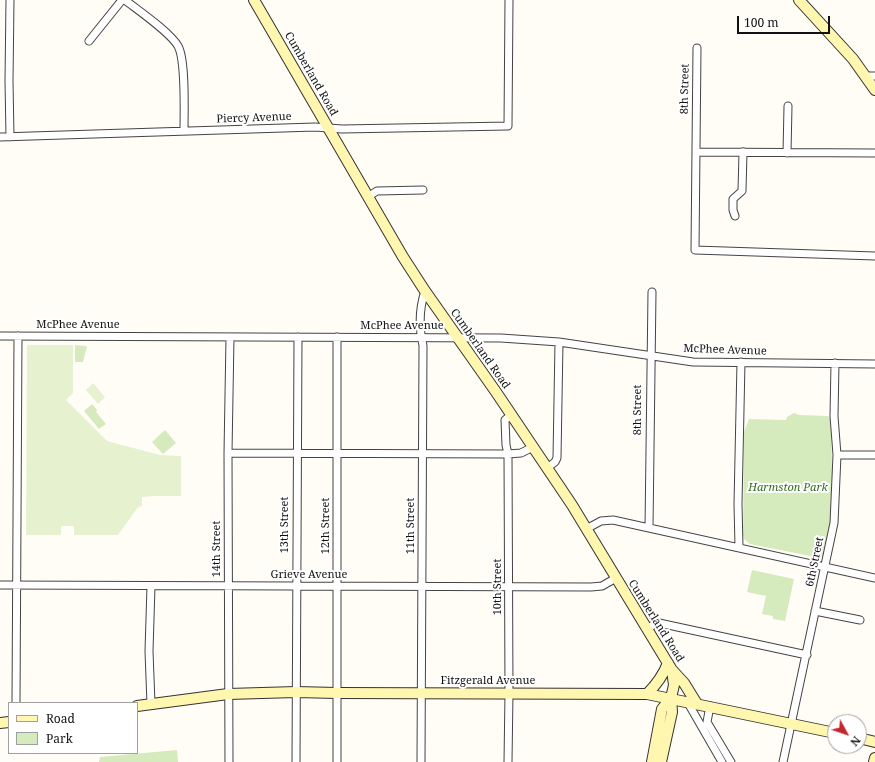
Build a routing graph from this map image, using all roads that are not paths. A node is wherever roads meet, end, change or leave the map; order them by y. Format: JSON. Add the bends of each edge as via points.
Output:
{"nodes":[{"id":1,"x":10,"y":0,"type":"edge"},
{"id":2,"x":122,"y":0,"type":"edge"},
{"id":3,"x":125,"y":0,"type":"edge"},
{"id":4,"x":509,"y":0,"type":"edge"},
{"id":5,"x":799,"y":0,"type":"edge"},
{"id":6,"x":258,"y":1,"type":"edge"},
{"id":7,"x":89,"y":41,"type":"dead end"},
{"id":8,"x":697,"y":48,"type":"dead end"},
{"id":9,"x":870,"y":76,"type":"edge"},
{"id":10,"x":875,"y":90,"type":"edge"},
{"id":11,"x":788,"y":106,"type":"dead end"},
{"id":12,"x":329,"y":128,"type":"junction"},
{"id":13,"x":184,"y":131,"type":"junction"},
{"id":14,"x":0,"y":137,"type":"edge"},
{"id":15,"x":10,"y":137,"type":"junction"},
{"id":16,"x":696,"y":152,"type":"junction"},
{"id":17,"x":743,"y":152,"type":"junction"},
{"id":18,"x":787,"y":153,"type":"junction"},
{"id":19,"x":875,"y":153,"type":"edge"},
{"id":20,"x":423,"y":190,"type":"dead end"},
{"id":21,"x":369,"y":196,"type":"junction"},
{"id":22,"x":735,"y":216,"type":"dead end"},
{"id":23,"x":875,"y":256,"type":"edge"},
{"id":24,"x":425,"y":291,"type":"junction"},
{"id":25,"x":652,"y":292,"type":"dead end"},
{"id":26,"x":0,"y":336,"type":"edge"},
{"id":27,"x":18,"y":336,"type":"junction"},
{"id":28,"x":230,"y":337,"type":"junction"},
{"id":29,"x":298,"y":337,"type":"junction"},
{"id":30,"x":337,"y":337,"type":"junction"},
{"id":31,"x":421,"y":338,"type":"junction"},
{"id":32,"x":459,"y":338,"type":"junction"},
{"id":33,"x":559,"y":342,"type":"junction"},
{"id":34,"x":651,"y":356,"type":"junction"},
{"id":35,"x":741,"y":362,"type":"junction"},
{"id":36,"x":835,"y":363,"type":"junction"},
{"id":37,"x":875,"y":364,"type":"edge"},
{"id":38,"x":511,"y":415,"type":"junction"},
{"id":39,"x":533,"y":447,"type":"junction"},
{"id":40,"x":228,"y":453,"type":"junction"},
{"id":41,"x":296,"y":453,"type":"junction"},
{"id":42,"x":337,"y":454,"type":"junction"},
{"id":43,"x":423,"y":454,"type":"junction"},
{"id":44,"x":508,"y":454,"type":"junction"},
{"id":45,"x":837,"y":455,"type":"junction"},
{"id":46,"x":875,"y":455,"type":"edge"},
{"id":47,"x":546,"y":468,"type":"junction"},
{"id":48,"x":649,"y":528,"type":"junction"},
{"id":49,"x":586,"y":529,"type":"junction"},
{"id":50,"x":739,"y":547,"type":"junction"},
{"id":51,"x":825,"y":568,"type":"junction"},
{"id":52,"x":616,"y":578,"type":"junction"},
{"id":53,"x":875,"y":578,"type":"edge"},
{"id":54,"x":0,"y":585,"type":"edge"},
{"id":55,"x":16,"y":585,"type":"junction"},
{"id":56,"x":228,"y":585,"type":"junction"},
{"id":57,"x":296,"y":585,"type":"junction"},
{"id":58,"x":151,"y":586,"type":"junction"},
{"id":59,"x":337,"y":586,"type":"junction"},
{"id":60,"x":422,"y":586,"type":"junction"},
{"id":61,"x":509,"y":586,"type":"junction"},
{"id":62,"x":815,"y":611,"type":"junction"},
{"id":63,"x":860,"y":620,"type":"dead end"},
{"id":64,"x":647,"y":629,"type":"junction"},
{"id":65,"x":807,"y":655,"type":"junction"},
{"id":66,"x":670,"y":667,"type":"junction"},
{"id":67,"x":296,"y":692,"type":"junction"},
{"id":68,"x":509,"y":693,"type":"junction"},
{"id":69,"x":228,"y":694,"type":"junction"},
{"id":70,"x":337,"y":694,"type":"junction"},
{"id":71,"x":422,"y":694,"type":"junction"},
{"id":72,"x":647,"y":694,"type":"junction"},
{"id":73,"x":671,"y":698,"type":"junction"},
{"id":74,"x":16,"y":702,"type":"edge"},
{"id":75,"x":151,"y":704,"type":"junction"},
{"id":76,"x":693,"y":704,"type":"junction"},
{"id":77,"x":138,"y":706,"type":"edge"},
{"id":78,"x":710,"y":706,"type":"junction"},
{"id":79,"x":791,"y":724,"type":"junction"},
{"id":80,"x":827,"y":731,"type":"edge"},
{"id":81,"x":875,"y":758,"type":"edge"},
{"id":82,"x":229,"y":762,"type":"edge"},
{"id":83,"x":296,"y":762,"type":"edge"},
{"id":84,"x":337,"y":762,"type":"edge"},
{"id":85,"x":421,"y":762,"type":"edge"},
{"id":86,"x":508,"y":762,"type":"edge"},
{"id":87,"x":652,"y":762,"type":"edge"},
{"id":88,"x":661,"y":762,"type":"edge"},
{"id":89,"x":722,"y":762,"type":"edge"},
{"id":90,"x":731,"y":762,"type":"edge"},
{"id":91,"x":783,"y":762,"type":"edge"},
{"id":92,"x":874,"y":762,"type":"edge"}],
"edges":[{"from":1,"to":15,"type":"street"},
{"from":2,"to":7,"type":"street"},
{"from":3,"to":13,"type":"street","via":[[172,39],[178,47],[182,60]]},
{"from":4,"to":12,"type":"street","name":"Piercy Avenue","via":[[508,126]]},
{"from":5,"to":9,"type":"street"},
{"from":6,"to":12,"type":"street","name":"Cumberland Road"},
{"from":8,"to":16,"type":"street","name":"8th Street"},
{"from":9,"to":10,"type":"street"},
{"from":11,"to":18,"type":"street"},
{"from":12,"to":13,"type":"street","name":"Piercy Avenue"},
{"from":12,"to":21,"type":"street","name":"Cumberland Road"},
{"from":13,"to":15,"type":"street","name":"Piercy Avenue"},
{"from":14,"to":15,"type":"street","name":"Piercy Avenue"},
{"from":16,"to":17,"type":"street"},
{"from":16,"to":23,"type":"street","name":"8th Street","via":[[695,250]]},
{"from":17,"to":18,"type":"street"},
{"from":17,"to":22,"type":"street","via":[[742,191],[733,199]]},
{"from":18,"to":19,"type":"street"},
{"from":20,"to":21,"type":"street","via":[[377,191]]},
{"from":21,"to":24,"type":"street","name":"Cumberland Road"},
{"from":24,"to":31,"type":"street","name":"11th Street","via":[[421,303]]},
{"from":24,"to":32,"type":"street","name":"Cumberland Road"},
{"from":25,"to":34,"type":"street","name":"8th Street"},
{"from":26,"to":27,"type":"street","name":"McPhee Avenue"},
{"from":27,"to":28,"type":"street","name":"McPhee Avenue"},
{"from":27,"to":55,"type":"street"},
{"from":28,"to":29,"type":"street","name":"McPhee Avenue"},
{"from":28,"to":40,"type":"street","name":"14th Street"},
{"from":29,"to":30,"type":"street","name":"McPhee Avenue"},
{"from":29,"to":41,"type":"street","name":"13th Street"},
{"from":30,"to":31,"type":"street","name":"McPhee Avenue"},
{"from":30,"to":42,"type":"street","name":"12th Street"},
{"from":31,"to":32,"type":"street","name":"McPhee Avenue"},
{"from":31,"to":43,"type":"street","name":"11th Street"},
{"from":32,"to":33,"type":"street","name":"McPhee Avenue"},
{"from":32,"to":38,"type":"street","name":"Cumberland Road"},
{"from":33,"to":34,"type":"street","name":"McPhee Avenue"},
{"from":33,"to":47,"type":"street","via":[[557,458]]},
{"from":34,"to":35,"type":"street","name":"McPhee Avenue","via":[[693,362]]},
{"from":34,"to":48,"type":"street","name":"8th Street"},
{"from":35,"to":36,"type":"street","name":"McPhee Avenue"},
{"from":35,"to":50,"type":"street"},
{"from":36,"to":37,"type":"street","name":"McPhee Avenue"},
{"from":36,"to":45,"type":"street","name":"6th Street","via":[[834,416]]},
{"from":38,"to":39,"type":"street","name":"Cumberland Road"},
{"from":38,"to":44,"type":"street","name":"10th Street","via":[[505,420]]},
{"from":39,"to":44,"type":"street","via":[[524,452]]},
{"from":39,"to":47,"type":"street","name":"Cumberland Road"},
{"from":40,"to":41,"type":"street"},
{"from":40,"to":56,"type":"street","name":"14th Street"},
{"from":41,"to":42,"type":"street"},
{"from":41,"to":57,"type":"street","name":"13th Street"},
{"from":42,"to":43,"type":"street"},
{"from":42,"to":59,"type":"street","name":"12th Street"},
{"from":43,"to":44,"type":"street"},
{"from":43,"to":60,"type":"street","name":"11th Street"},
{"from":44,"to":61,"type":"street","name":"10th Street"},
{"from":45,"to":46,"type":"street"},
{"from":45,"to":51,"type":"street","name":"6th Street","via":[[834,524]]},
{"from":47,"to":49,"type":"street","name":"Cumberland Road"},
{"from":48,"to":49,"type":"street","via":[[608,520]]},
{"from":48,"to":50,"type":"street"},
{"from":49,"to":52,"type":"street","name":"Cumberland Road"},
{"from":50,"to":51,"type":"street"},
{"from":51,"to":53,"type":"street"},
{"from":51,"to":62,"type":"street","name":"6th Street"},
{"from":52,"to":61,"type":"street","name":"Grieve Avenue","via":[[596,587]]},
{"from":52,"to":64,"type":"street","name":"Cumberland Road"},
{"from":54,"to":55,"type":"street","name":"Grieve Avenue"},
{"from":55,"to":58,"type":"street","name":"Grieve Avenue"},
{"from":55,"to":74,"type":"street"},
{"from":56,"to":57,"type":"street","name":"Grieve Avenue"},
{"from":56,"to":58,"type":"street","name":"Grieve Avenue"},
{"from":56,"to":69,"type":"street","name":"14th Street"},
{"from":57,"to":59,"type":"street","name":"Grieve Avenue"},
{"from":57,"to":67,"type":"street","name":"13th Street"},
{"from":58,"to":75,"type":"street"},
{"from":59,"to":60,"type":"street","name":"Grieve Avenue"},
{"from":59,"to":70,"type":"street","name":"12th Street"},
{"from":60,"to":61,"type":"street","name":"Grieve Avenue"},
{"from":60,"to":71,"type":"street","name":"11th Street"},
{"from":61,"to":68,"type":"street","name":"10th Street"},
{"from":62,"to":63,"type":"street"},
{"from":62,"to":65,"type":"street","name":"6th Street"},
{"from":64,"to":65,"type":"street","via":[[659,623]]},
{"from":64,"to":66,"type":"street","name":"Cumberland Road"},
{"from":65,"to":79,"type":"street","name":"6th Street"},
{"from":66,"to":72,"type":"street"},
{"from":66,"to":73,"type":"street","via":[[674,685]]},
{"from":66,"to":76,"type":"street","name":"Cumberland Road","via":[[684,683]]},
{"from":67,"to":69,"type":"street","name":"Fitzgerald Avenue"},
{"from":67,"to":70,"type":"street","name":"Fitzgerald Avenue"},
{"from":67,"to":83,"type":"street","name":"13th Street"},
{"from":68,"to":71,"type":"street","name":"Fitzgerald Avenue"},
{"from":68,"to":72,"type":"street","name":"Fitzgerald Avenue"},
{"from":68,"to":86,"type":"street","name":"10th Street"},
{"from":69,"to":75,"type":"street","name":"Fitzgerald Avenue"},
{"from":69,"to":82,"type":"street","name":"14th Street"},
{"from":70,"to":71,"type":"street","name":"Fitzgerald Avenue"},
{"from":70,"to":84,"type":"street","name":"12th Street"},
{"from":71,"to":85,"type":"street","name":"11th Street"},
{"from":72,"to":73,"type":"street","name":"Fitzgerald Avenue"},
{"from":73,"to":76,"type":"street","name":"Fitzgerald Avenue"},
{"from":73,"to":87,"type":"street","via":[[662,709]]},
{"from":73,"to":88,"type":"street","via":[[672,712]]},
{"from":75,"to":77,"type":"street","name":"Fitzgerald Avenue"},
{"from":76,"to":78,"type":"street","name":"Fitzgerald Avenue"},
{"from":76,"to":89,"type":"street","name":"Cumberland Road"},
{"from":78,"to":79,"type":"street","name":"Fitzgerald Avenue"},
{"from":78,"to":90,"type":"street","via":[[707,722]]},
{"from":79,"to":80,"type":"street","name":"Fitzgerald Avenue"},
{"from":79,"to":91,"type":"street","name":"6th Street"},
{"from":81,"to":92,"type":"street"}]}
